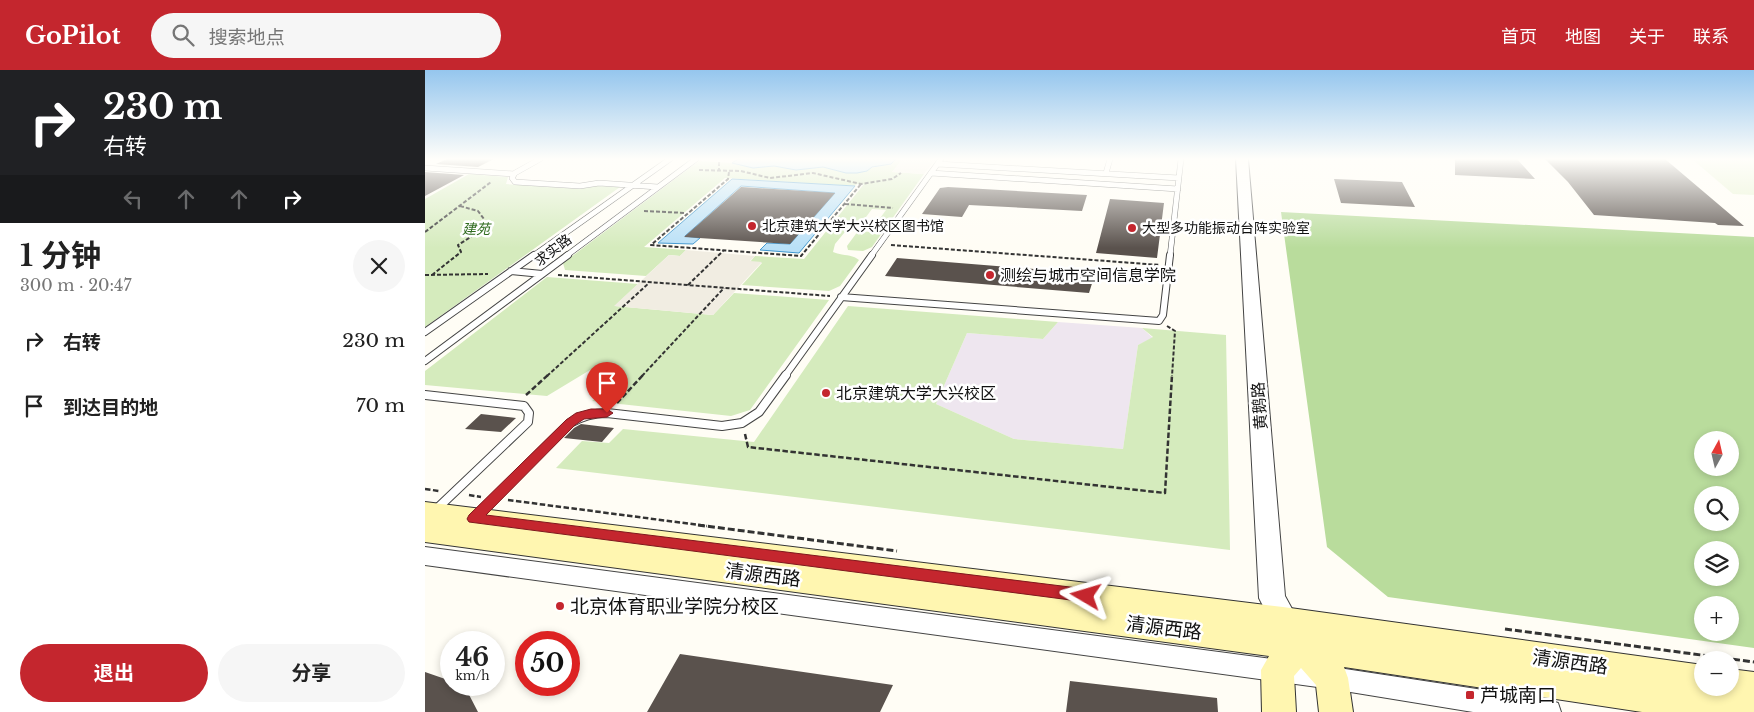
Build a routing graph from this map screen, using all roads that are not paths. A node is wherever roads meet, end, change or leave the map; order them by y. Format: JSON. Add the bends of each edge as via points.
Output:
{"nodes":[{"id":1,"x":626,"y":189,"type":"edge"},
{"id":2,"x":655,"y":189,"type":"edge"},
{"id":3,"x":919,"y":189,"type":"edge"},
{"id":4,"x":1177,"y":189,"type":"edge"},
{"id":5,"x":1244,"y":189,"type":"edge"},
{"id":6,"x":509,"y":273,"type":"junction"},
{"id":7,"x":542,"y":274,"type":"junction"},
{"id":8,"x":841,"y":297,"type":"junction"},
{"id":9,"x":425,"y":332,"type":"edge"},
{"id":10,"x":425,"y":361,"type":"edge"},
{"id":11,"x":425,"y":395,"type":"edge"},
{"id":12,"x":426,"y":520,"type":"edge"},
{"id":13,"x":465,"y":527,"type":"junction"},
{"id":14,"x":425,"y":556,"type":"edge"},
{"id":15,"x":1292,"y":633,"type":"junction"},
{"id":16,"x":1277,"y":670,"type":"junction"},
{"id":17,"x":1333,"y":678,"type":"junction"},
{"id":18,"x":1694,"y":680,"type":"edge"},
{"id":19,"x":1739,"y":686,"type":"edge"},
{"id":20,"x":1754,"y":688,"type":"edge"},
{"id":21,"x":1279,"y":712,"type":"edge"},
{"id":22,"x":1336,"y":712,"type":"edge"},
{"id":23,"x":1549,"y":712,"type":"edge"},
{"id":24,"x":1754,"y":712,"type":"edge"}],
"edges":[{"from":1,"to":6,"type":"lane","name":"求实路"},
{"from":2,"to":7,"type":"lane","name":"求实路"},
{"from":3,"to":8,"type":"lane"},
{"from":4,"to":8,"type":"lane","via":[[1163,315],[1159,321]]},
{"from":5,"to":15,"type":"street","name":"黄鹅路","via":[[1272,598]]},
{"from":6,"to":7,"type":"lane"},
{"from":6,"to":9,"type":"lane","name":"求实路"},
{"from":7,"to":10,"type":"lane","name":"求实路"},
{"from":8,"to":13,"type":"lane","via":[[759,412],[742,423],[723,426],[607,413],[580,416],[570,422]]},
{"from":11,"to":12,"type":"lane","via":[[524,406],[529,414],[528,422]]},
{"from":12,"to":13,"type":"main road","name":"清源西路"},
{"from":13,"to":15,"type":"main road","name":"清源西路"},
{"from":14,"to":16,"type":"street","name":"清源西路"},
{"from":15,"to":16,"type":"main road"},
{"from":15,"to":17,"type":"main road"},
{"from":15,"to":18,"type":"main road","name":"清源西路"},
{"from":15,"to":24,"type":"main road","name":"清源西路"},
{"from":16,"to":17,"type":"street","name":"清源西路"},
{"from":16,"to":21,"type":"main road"},
{"from":17,"to":22,"type":"main road"},
{"from":17,"to":23,"type":"street","name":"清源西路"},
{"from":19,"to":20,"type":"main road"}]}
